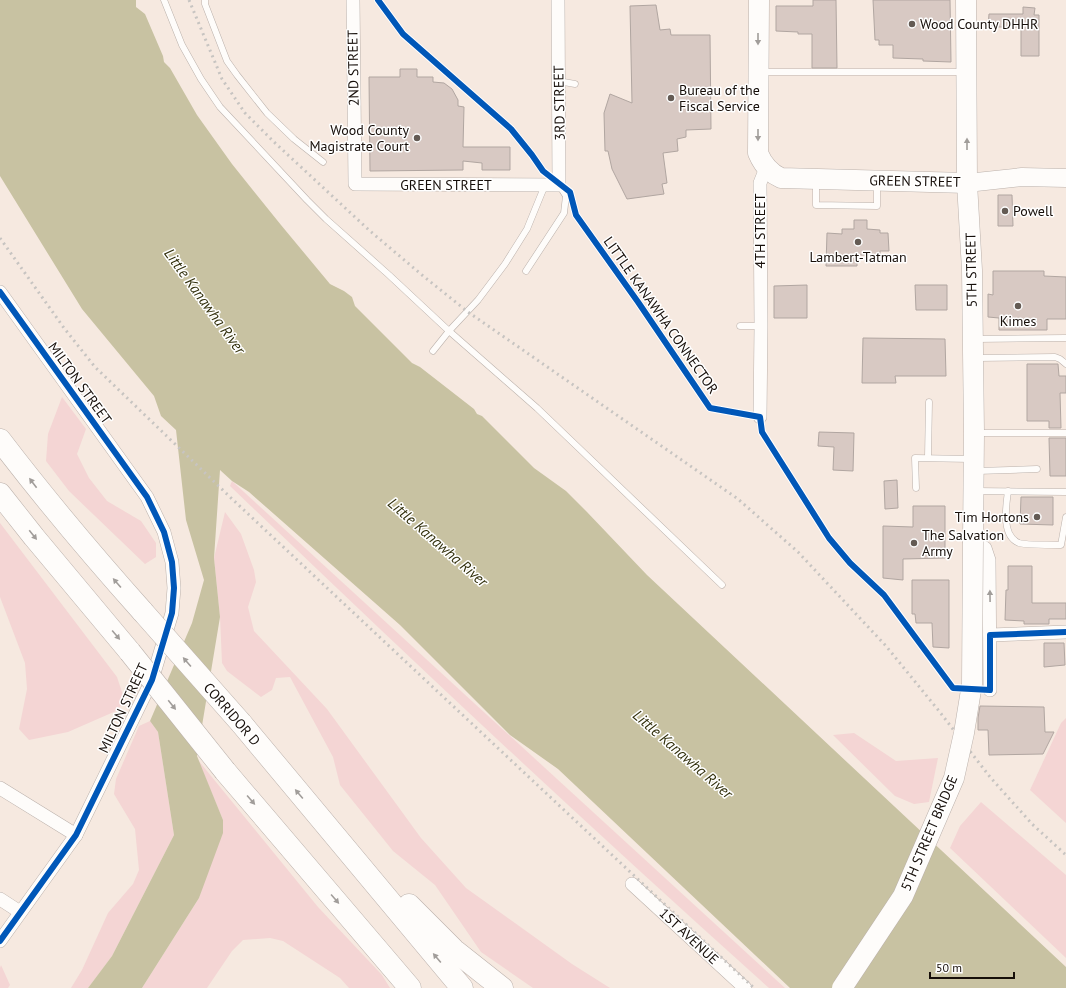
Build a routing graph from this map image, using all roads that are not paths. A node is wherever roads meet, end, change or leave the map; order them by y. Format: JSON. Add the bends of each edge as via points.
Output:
{"nodes":[{"id":1,"x":164,"y":0,"type":"edge"},
{"id":2,"x":205,"y":0,"type":"edge"},
{"id":3,"x":353,"y":0,"type":"edge"},
{"id":4,"x":558,"y":0,"type":"edge"},
{"id":5,"x":759,"y":0,"type":"edge"},
{"id":6,"x":966,"y":0,"type":"edge"},
{"id":7,"x":758,"y":72,"type":"junction"},
{"id":8,"x":967,"y":72,"type":"junction"},
{"id":9,"x":558,"y":81,"type":"junction"},
{"id":10,"x":575,"y":84,"type":"dead end"},
{"id":11,"x":323,"y":162,"type":"dead end"},
{"id":12,"x":766,"y":168,"type":"junction"},
{"id":13,"x":1066,"y":178,"type":"edge"},
{"id":14,"x":816,"y":179,"type":"junction"},
{"id":15,"x":877,"y":180,"type":"junction"},
{"id":16,"x":967,"y":182,"type":"junction"},
{"id":17,"x":355,"y":184,"type":"joint"},
{"id":18,"x":542,"y":185,"type":"junction"},
{"id":19,"x":559,"y":185,"type":"junction"},
{"id":20,"x":526,"y":271,"type":"dead end"},
{"id":21,"x":0,"y":292,"type":"edge"},
{"id":22,"x":740,"y":326,"type":"dead end"},
{"id":23,"x":761,"y":326,"type":"junction"},
{"id":24,"x":449,"y":331,"type":"junction"},
{"id":25,"x":1066,"y":338,"type":"edge"},
{"id":26,"x":973,"y":349,"type":"junction"},
{"id":27,"x":433,"y":351,"type":"dead end"},
{"id":28,"x":1066,"y":364,"type":"edge"},
{"id":29,"x":929,"y":402,"type":"dead end"},
{"id":30,"x":760,"y":417,"type":"dead end"},
{"id":31,"x":974,"y":433,"type":"junction"},
{"id":32,"x":1066,"y":433,"type":"edge"},
{"id":33,"x":0,"y":440,"type":"edge"},
{"id":34,"x":928,"y":458,"type":"junction"},
{"id":35,"x":973,"y":465,"type":"junction"},
{"id":36,"x":1037,"y":469,"type":"dead end"},
{"id":37,"x":916,"y":488,"type":"dead end"},
{"id":38,"x":973,"y":490,"type":"junction"},
{"id":39,"x":1008,"y":491,"type":"junction"},
{"id":40,"x":1066,"y":492,"type":"edge"},
{"id":41,"x":0,"y":494,"type":"edge"},
{"id":42,"x":1066,"y":517,"type":"edge"},
{"id":43,"x":973,"y":541,"type":"junction"},
{"id":44,"x":722,"y":585,"type":"dead end"},
{"id":45,"x":1066,"y":632,"type":"edge"},
{"id":46,"x":990,"y":635,"type":"junction"},
{"id":47,"x":990,"y":690,"type":"dead end"},
{"id":48,"x":0,"y":788,"type":"edge"},
{"id":49,"x":318,"y":817,"type":"junction"},
{"id":50,"x":76,"y":835,"type":"junction"},
{"id":51,"x":632,"y":884,"type":"dead end"},
{"id":52,"x":0,"y":899,"type":"edge"},
{"id":53,"x":20,"y":912,"type":"junction"},
{"id":54,"x":359,"y":927,"type":"junction"},
{"id":55,"x":0,"y":941,"type":"edge"},
{"id":56,"x":399,"y":988,"type":"edge"},
{"id":57,"x":410,"y":988,"type":"edge"},
{"id":58,"x":462,"y":988,"type":"edge"},
{"id":59,"x":502,"y":988,"type":"edge"},
{"id":60,"x":745,"y":988,"type":"edge"},
{"id":61,"x":842,"y":988,"type":"edge"}],
"edges":[{"from":1,"to":24,"type":"lane","via":[[182,45],[220,107],[326,219]]},
{"from":2,"to":11,"type":"lane","via":[[227,61],[267,113],[294,140]]},
{"from":3,"to":17,"type":"street","name":"2ND STREET"},
{"from":4,"to":9,"type":"street","name":"3RD STREET"},
{"from":5,"to":7,"type":"main road","one_way":true},
{"from":6,"to":8,"type":"main road","name":"5TH STREET"},
{"from":7,"to":8,"type":"lane"},
{"from":7,"to":12,"type":"main road","one_way":true,"via":[[758,153]]},
{"from":16,"to":8,"type":"main road","name":"5TH STREET","one_way":true},
{"from":9,"to":10,"type":"lane"},
{"from":9,"to":19,"type":"street","name":"3RD STREET"},
{"from":12,"to":14,"type":"main road","name":"GREEN STREET","via":[[781,178]]},
{"from":12,"to":23,"type":"street","name":"4TH STREET","via":[[760,183]]},
{"from":13,"to":16,"type":"street","name":"GREEN STREET","via":[[1022,177]]},
{"from":14,"to":15,"type":"main road","name":"GREEN STREET"},
{"from":14,"to":15,"type":"lane","via":[[816,205],[877,206]]},
{"from":15,"to":16,"type":"main road","name":"GREEN STREET"},
{"from":16,"to":26,"type":"main road","name":"5TH STREET"},
{"from":17,"to":18,"type":"street","name":"GREEN STREET"},
{"from":18,"to":19,"type":"street"},
{"from":18,"to":24,"type":"lane","via":[[527,229],[505,264],[478,300]]},
{"from":19,"to":20,"type":"lane","via":[[566,196],[564,213]]},
{"from":21,"to":50,"type":"street","name":"MILTON STREET","via":[[147,496],[164,532],[172,562],[172,613],[152,680]]},
{"from":22,"to":23,"type":"lane"},
{"from":23,"to":30,"type":"street","name":"4TH STREET"},
{"from":24,"to":27,"type":"lane"},
{"from":24,"to":44,"type":"lane","via":[[542,413]]},
{"from":25,"to":26,"type":"lane"},
{"from":26,"to":28,"type":"lane","via":[[1055,357]]},
{"from":26,"to":31,"type":"main road","name":"5TH STREET"},
{"from":29,"to":34,"type":"lane"},
{"from":31,"to":32,"type":"lane"},
{"from":31,"to":35,"type":"main road","name":"5TH STREET"},
{"from":49,"to":33,"type":"highway","name":"CORRIDOR D","one_way":true,"bridge":true,"via":[[241,723],[90,552]]},
{"from":34,"to":35,"type":"lane"},
{"from":34,"to":37,"type":"lane","via":[[915,458]]},
{"from":35,"to":36,"type":"lane"},
{"from":35,"to":38,"type":"main road","name":"5TH STREET"},
{"from":38,"to":39,"type":"lane"},
{"from":38,"to":43,"type":"main road","name":"5TH STREET"},
{"from":39,"to":40,"type":"lane"},
{"from":39,"to":42,"type":"lane","via":[[1005,522],[1019,543],[1061,545]]},
{"from":41,"to":54,"type":"highway","one_way":true,"bridge":true,"via":[[225,771]]},
{"from":46,"to":43,"type":"street","one_way":true,"via":[[989,560],[985,548]]},
{"from":43,"to":61,"type":"main road","name":"5TH STREET BRIDGE","bridge":true,"via":[[972,684],[954,778],[903,896]]},
{"from":45,"to":46,"type":"street"},
{"from":46,"to":47,"type":"street"},
{"from":48,"to":50,"type":"street"},
{"from":58,"to":49,"type":"highway","name":"CORRIDOR D","one_way":true},
{"from":49,"to":59,"type":"highway","via":[[454,950]]},
{"from":50,"to":53,"type":"street","name":"MILTON STREET"},
{"from":51,"to":60,"type":"street","name":"1ST AVENUE"},
{"from":52,"to":53,"type":"street"},
{"from":53,"to":55,"type":"street","name":"MILTON STREET"},
{"from":54,"to":56,"type":"highway"},
{"from":54,"to":57,"type":"highway"}]}
